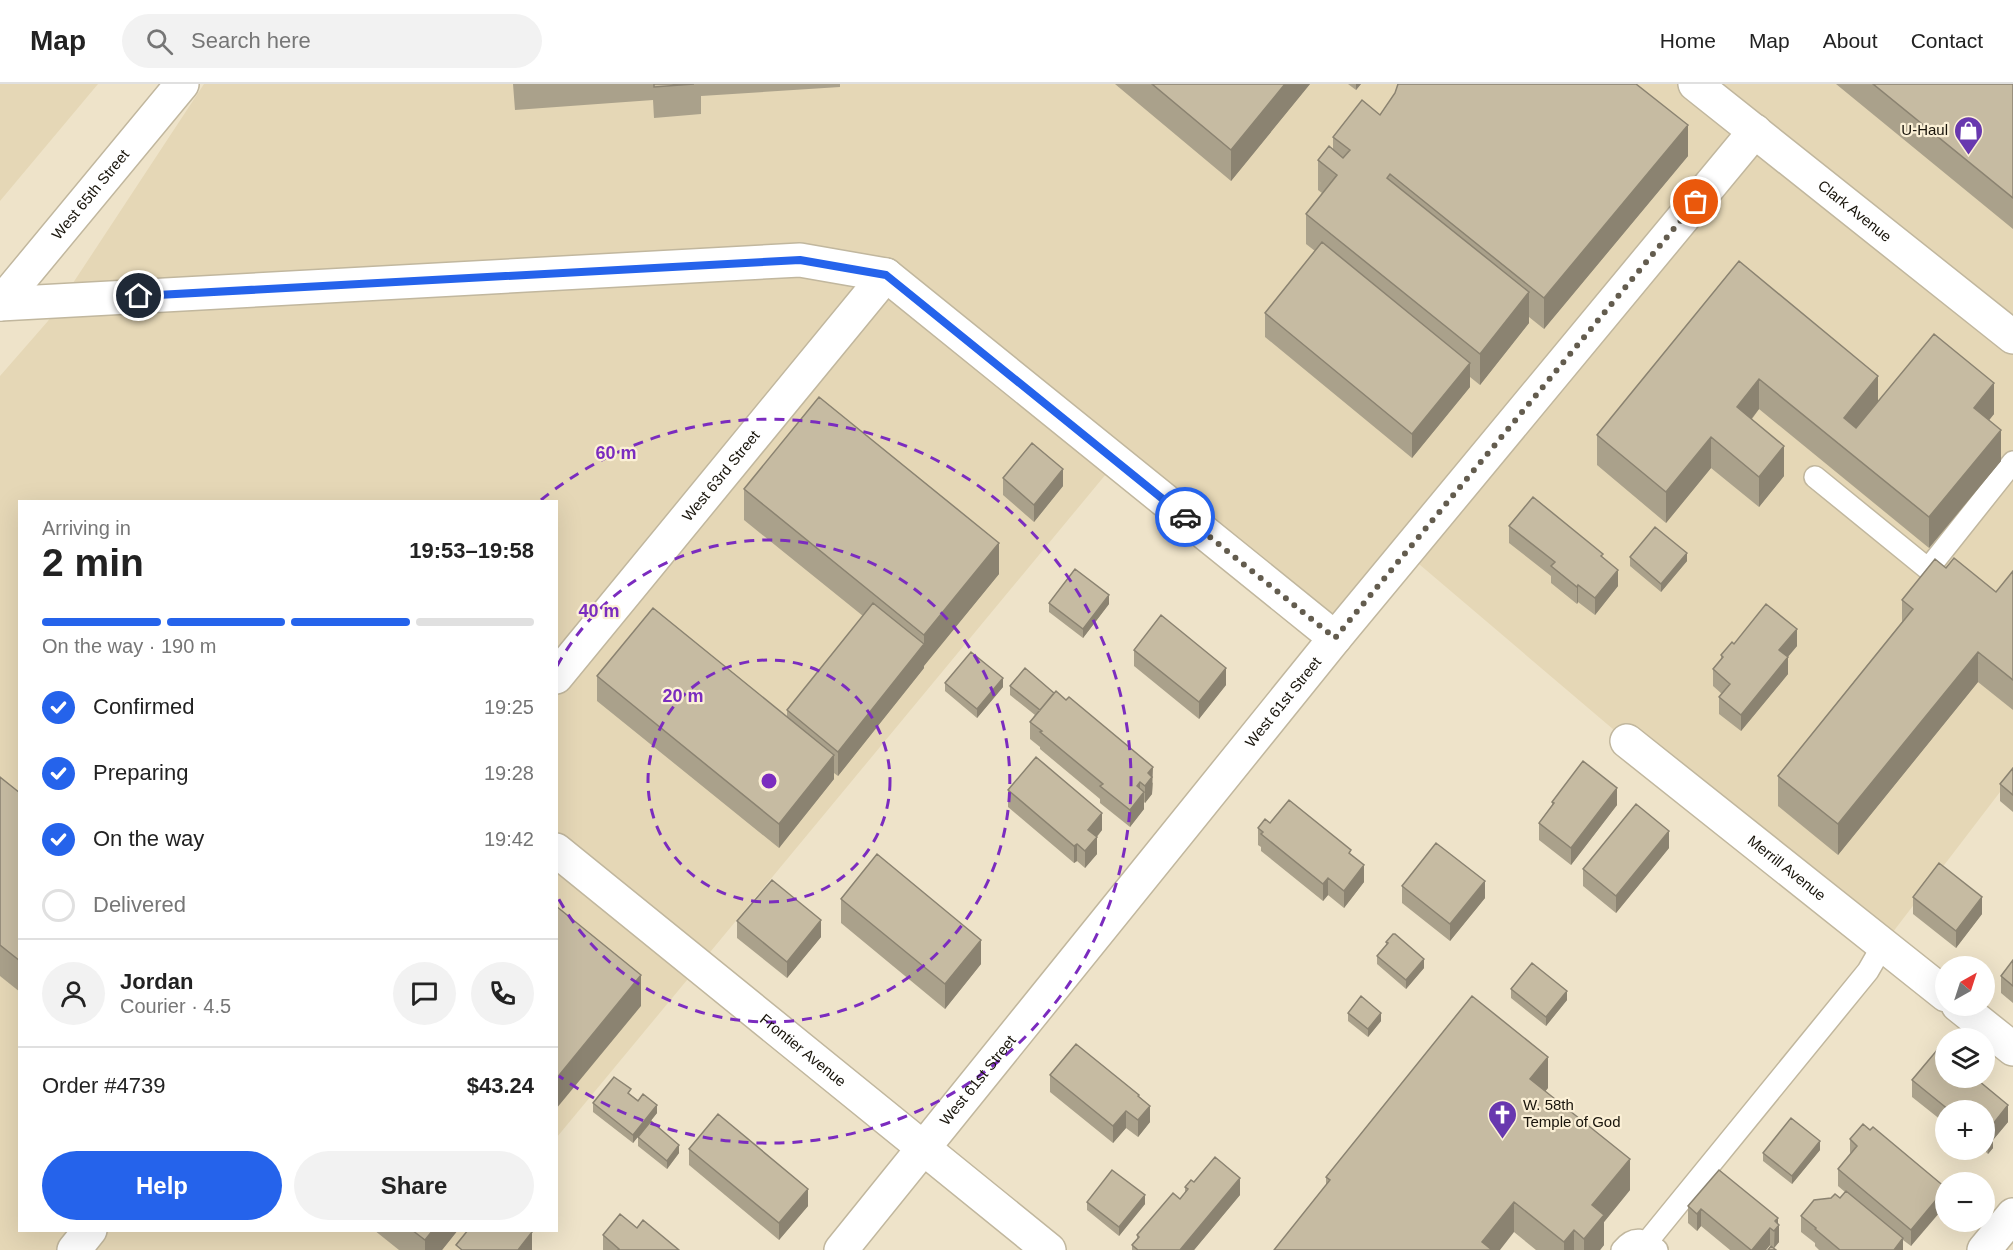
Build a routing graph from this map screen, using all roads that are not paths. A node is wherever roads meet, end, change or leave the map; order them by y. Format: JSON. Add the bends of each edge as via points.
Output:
{"nodes":[{"id":1,"x":182,"y":84,"type":"edge"},
{"id":2,"x":1695,"y":84,"type":"edge"},
{"id":3,"x":1755,"y":131,"type":"junction"},
{"id":4,"x":886,"y":275,"type":"junction"},
{"id":5,"x":0,"y":304,"type":"edge"},
{"id":6,"x":2013,"y":337,"type":"edge"},
{"id":7,"x":2013,"y":462,"type":"edge"},
{"id":8,"x":1815,"y":477,"type":"dead end"},
{"id":9,"x":1335,"y":638,"type":"junction"},
{"id":10,"x":558,"y":675,"type":"edge"},
{"id":11,"x":1627,"y":741,"type":"dead end"},
{"id":12,"x":558,"y":852,"type":"edge"},
{"id":13,"x":1883,"y":945,"type":"junction"},
{"id":14,"x":1935,"y":985,"type":"edge"},
{"id":15,"x":1972,"y":1016,"type":"edge"},
{"id":16,"x":2013,"y":1049,"type":"edge"},
{"id":17,"x":924,"y":1148,"type":"junction"},
{"id":18,"x":2013,"y":1215,"type":"edge"},
{"id":19,"x":88,"y":1232,"type":"edge"},
{"id":20,"x":1652,"y":1246,"type":"edge"},
{"id":21,"x":74,"y":1250,"type":"edge"},
{"id":22,"x":841,"y":1250,"type":"edge"},
{"id":23,"x":1049,"y":1250,"type":"edge"},
{"id":24,"x":1622,"y":1250,"type":"edge"},
{"id":25,"x":1984,"y":1250,"type":"edge"}],
"edges":[{"from":1,"to":5,"type":"street","name":"West 65th Street"},
{"from":2,"to":3,"type":"street","name":"Clark Avenue"},
{"from":3,"to":6,"type":"street","name":"Clark Avenue"},
{"from":3,"to":9,"type":"street","name":"West 61st Street"},
{"from":4,"to":5,"type":"street","via":[[800,260]]},
{"from":4,"to":9,"type":"street"},
{"from":4,"to":10,"type":"street","name":"West 63rd Street"},
{"from":7,"to":8,"type":"lane","via":[[1928,569]]},
{"from":9,"to":17,"type":"street","name":"West 61st Street"},
{"from":11,"to":13,"type":"street","name":"Merrill Avenue"},
{"from":12,"to":17,"type":"street","name":"Frontier Avenue"},
{"from":13,"to":14,"type":"street","name":"Merrill Avenue"},
{"from":13,"to":20,"type":"lane","via":[[1868,971]]},
{"from":15,"to":16,"type":"street"},
{"from":17,"to":22,"type":"street","name":"West 61st Street"},
{"from":17,"to":23,"type":"street","name":"Frontier Avenue"},
{"from":18,"to":25,"type":"street"},
{"from":19,"to":21,"type":"street"},
{"from":20,"to":24,"type":"lane","via":[[1634,1240]]}]}
